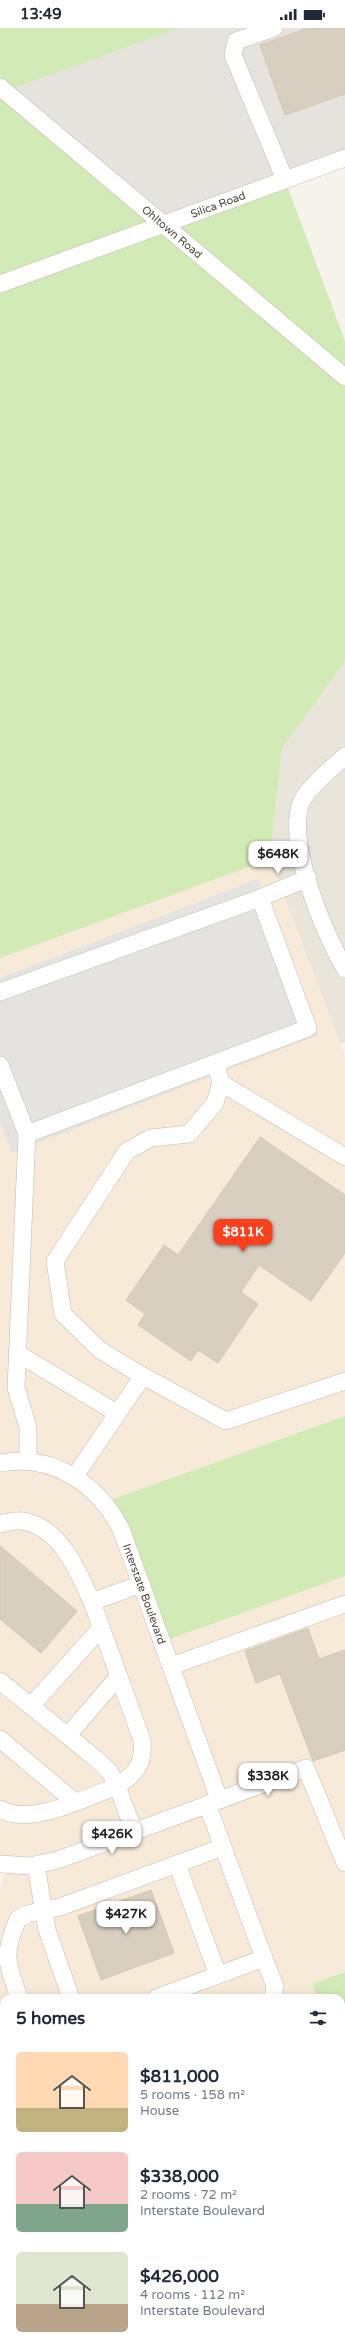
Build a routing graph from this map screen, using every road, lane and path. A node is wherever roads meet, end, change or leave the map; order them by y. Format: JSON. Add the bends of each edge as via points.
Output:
{"nodes":[{"id":1,"x":274,"y":28,"type":"edge"},
{"id":2,"x":0,"y":87,"type":"edge"},
{"id":3,"x":345,"y":158,"type":"edge"},
{"id":4,"x":285,"y":180,"type":"junction"},
{"id":5,"x":164,"y":224,"type":"junction"},
{"id":6,"x":0,"y":284,"type":"edge"},
{"id":7,"x":345,"y":377,"type":"edge"},
{"id":8,"x":345,"y":756,"type":"edge"},
{"id":9,"x":308,"y":878,"type":"junction"},
{"id":10,"x":260,"y":898,"type":"junction"},
{"id":11,"x":345,"y":969,"type":"edge"},
{"id":12,"x":0,"y":992,"type":"edge"},
{"id":13,"x":214,"y":1063,"type":"junction"},
{"id":14,"x":0,"y":1065,"type":"edge"},
{"id":15,"x":221,"y":1083,"type":"junction"},
{"id":16,"x":27,"y":1134,"type":"junction"},
{"id":17,"x":345,"y":1158,"type":"edge"},
{"id":18,"x":17,"y":1353,"type":"junction"},
{"id":19,"x":143,"y":1376,"type":"junction"},
{"id":20,"x":345,"y":1381,"type":"edge"},
{"id":21,"x":117,"y":1413,"type":"junction"},
{"id":22,"x":28,"y":1462,"type":"junction"},
{"id":23,"x":0,"y":1463,"type":"edge"},
{"id":24,"x":75,"y":1476,"type":"junction"},
{"id":25,"x":0,"y":1524,"type":"edge"},
{"id":26,"x":141,"y":1584,"type":"junction"},
{"id":27,"x":92,"y":1602,"type":"junction"},
{"id":28,"x":345,"y":1604,"type":"edge"},
{"id":29,"x":101,"y":1628,"type":"junction"},
{"id":30,"x":171,"y":1666,"type":"junction"},
{"id":31,"x":119,"y":1676,"type":"junction"},
{"id":32,"x":0,"y":1680,"type":"edge"},
{"id":33,"x":31,"y":1706,"type":"junction"},
{"id":34,"x":68,"y":1735,"type":"junction"},
{"id":35,"x":0,"y":1739,"type":"edge"},
{"id":36,"x":117,"y":1786,"type":"junction"},
{"id":37,"x":213,"y":1801,"type":"junction"},
{"id":38,"x":75,"y":1802,"type":"junction"},
{"id":39,"x":0,"y":1809,"type":"edge"},
{"id":40,"x":134,"y":1831,"type":"junction"},
{"id":41,"x":223,"y":1847,"type":"junction"},
{"id":42,"x":345,"y":1863,"type":"edge"},
{"id":43,"x":0,"y":1864,"type":"edge"},
{"id":44,"x":177,"y":1864,"type":"junction"},
{"id":45,"x":36,"y":1865,"type":"junction"},
{"id":46,"x":44,"y":1910,"type":"junction"},
{"id":47,"x":264,"y":1958,"type":"junction"},
{"id":48,"x":218,"y":1975,"type":"junction"},
{"id":49,"x":18,"y":1994,"type":"edge"},
{"id":50,"x":70,"y":1994,"type":"edge"},
{"id":51,"x":167,"y":1994,"type":"edge"},
{"id":52,"x":274,"y":1994,"type":"edge"}],
"edges":[{"from":1,"to":4,"type":"street","via":[[236,42],[233,55]]},
{"from":2,"to":5,"type":"street","name":"Ohltown Road"},
{"from":3,"to":4,"type":"street","name":"Silica Road"},
{"from":4,"to":5,"type":"street","name":"Silica Road"},
{"from":5,"to":6,"type":"street","name":"Silica Road"},
{"from":5,"to":7,"type":"street","name":"Ohltown Road"},
{"from":8,"to":9,"type":"street","via":[[325,773],[301,802],[296,825]]},
{"from":9,"to":10,"type":"street"},
{"from":9,"to":11,"type":"street","via":[[317,910]]},
{"from":10,"to":12,"type":"street"},
{"from":10,"to":13,"type":"street","via":[[308,1028]]},
{"from":13,"to":15,"type":"street"},
{"from":13,"to":16,"type":"street"},
{"from":14,"to":16,"type":"street"},
{"from":15,"to":17,"type":"street"},
{"from":15,"to":19,"type":"street","via":[[214,1103],[190,1134],[151,1138],[127,1151],[55,1261],[63,1314],[100,1350]]},
{"from":16,"to":18,"type":"street"},
{"from":18,"to":21,"type":"street"},
{"from":18,"to":22,"type":"street","via":[[16,1388],[28,1427]]},
{"from":19,"to":20,"type":"street","via":[[226,1421]]},
{"from":19,"to":21,"type":"street"},
{"from":21,"to":24,"type":"street"},
{"from":22,"to":23,"type":"street","name":"Interstate Boulevard"},
{"from":22,"to":24,"type":"street","name":"Interstate Boulevard","via":[[52,1466]]},
{"from":24,"to":26,"type":"street","name":"Interstate Boulevard","via":[[94,1491],[113,1515]]},
{"from":25,"to":27,"type":"street","via":[[21,1521],[42,1526],[56,1539]]},
{"from":26,"to":27,"type":"street"},
{"from":26,"to":30,"type":"street","name":"Interstate Boulevard"},
{"from":27,"to":29,"type":"street"},
{"from":28,"to":30,"type":"street"},
{"from":29,"to":31,"type":"street"},
{"from":29,"to":33,"type":"street"},
{"from":30,"to":37,"type":"street","name":"Interstate Boulevard"},
{"from":31,"to":34,"type":"street"},
{"from":31,"to":36,"type":"street","via":[[142,1740],[143,1754],[139,1767]]},
{"from":32,"to":33,"type":"street"},
{"from":33,"to":34,"type":"street"},
{"from":34,"to":36,"type":"street","via":[[110,1772]]},
{"from":35,"to":38,"type":"street"},
{"from":36,"to":38,"type":"street"},
{"from":36,"to":40,"type":"street"},
{"from":37,"to":40,"type":"street"},
{"from":37,"to":41,"type":"street","name":"Interstate Boulevard"},
{"from":37,"to":42,"type":"street","via":[[306,1768]]},
{"from":38,"to":39,"type":"street","via":[[25,1815]]},
{"from":40,"to":45,"type":"street","via":[[58,1860]]},
{"from":41,"to":44,"type":"street"},
{"from":41,"to":47,"type":"street","name":"Interstate Boulevard"},
{"from":43,"to":45,"type":"street"},
{"from":44,"to":46,"type":"street","via":[[60,1907]]},
{"from":44,"to":48,"type":"street"},
{"from":45,"to":46,"type":"street"},
{"from":46,"to":49,"type":"street","via":[[18,1918],[6,1954]]},
{"from":46,"to":50,"type":"street","via":[[52,1946]]},
{"from":47,"to":48,"type":"street"},
{"from":47,"to":52,"type":"street","name":"Interstate Boulevard","via":[[275,1986]]},
{"from":48,"to":51,"type":"street"}]}
